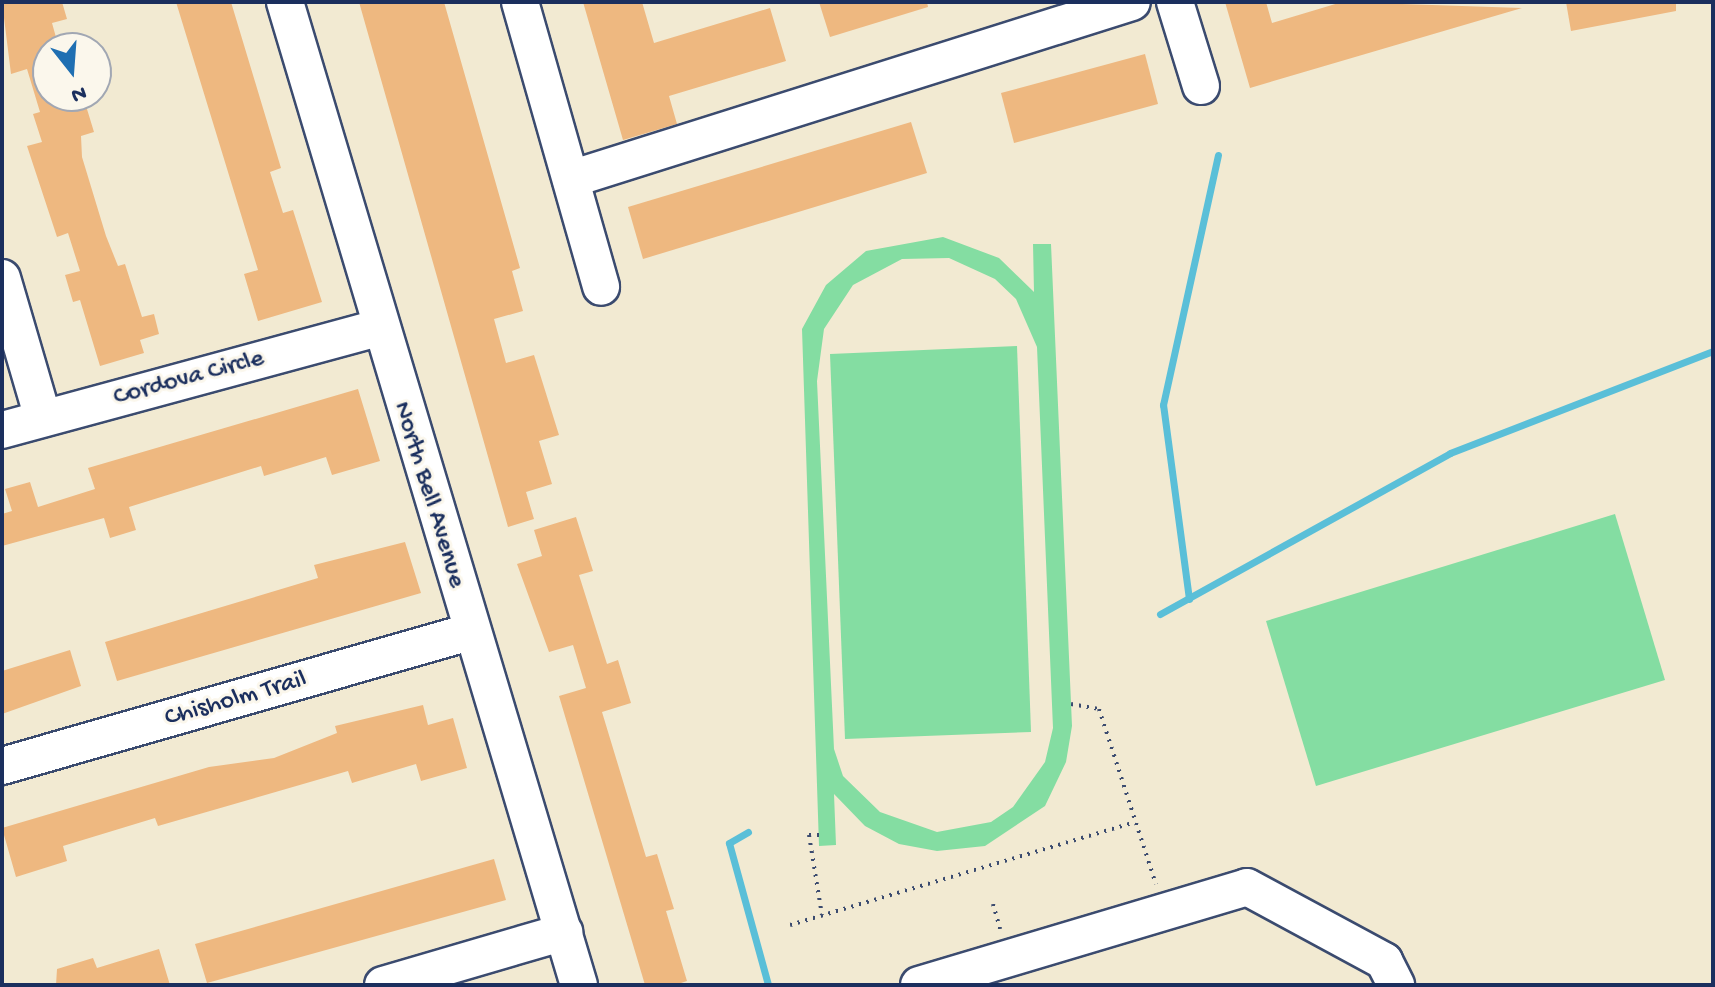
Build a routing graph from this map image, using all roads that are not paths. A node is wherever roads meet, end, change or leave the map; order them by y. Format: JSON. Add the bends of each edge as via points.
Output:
{"nodes":[{"id":1,"x":285,"y":2,"type":"edge"},
{"id":2,"x":520,"y":2,"type":"edge"},
{"id":3,"x":1132,"y":2,"type":"edge"},
{"id":4,"x":1175,"y":2,"type":"edge"},
{"id":5,"x":1201,"y":86,"type":"dead end"},
{"id":6,"x":571,"y":179,"type":"junction"},
{"id":7,"x":2,"y":278,"type":"edge"},
{"id":8,"x":601,"y":287,"type":"dead end"},
{"id":9,"x":377,"y":328,"type":"junction"},
{"id":10,"x":43,"y":418,"type":"junction"},
{"id":11,"x":2,"y":430,"type":"edge"},
{"id":12,"x":470,"y":632,"type":"junction"},
{"id":13,"x":2,"y":766,"type":"edge"},
{"id":14,"x":564,"y":932,"type":"junction"},
{"id":15,"x":383,"y":985,"type":"edge"},
{"id":16,"x":579,"y":985,"type":"edge"},
{"id":17,"x":919,"y":985,"type":"edge"},
{"id":18,"x":1396,"y":985,"type":"edge"}],
"edges":[{"from":1,"to":9,"type":"street","name":"North Bell Avenue"},
{"from":2,"to":6,"type":"street"},
{"from":3,"to":6,"type":"street"},
{"from":4,"to":5,"type":"street"},
{"from":6,"to":8,"type":"street"},
{"from":7,"to":10,"type":"street"},
{"from":9,"to":10,"type":"street","name":"Cordova Circle"},
{"from":9,"to":12,"type":"street","name":"North Bell Avenue"},
{"from":10,"to":11,"type":"street","name":"Cordova Circle"},
{"from":12,"to":13,"type":"street","name":"Chisholm Trail"},
{"from":12,"to":14,"type":"street","name":"North Bell Avenue"},
{"from":14,"to":15,"type":"street"},
{"from":14,"to":16,"type":"street","name":"North Bell Avenue"},
{"from":17,"to":18,"type":"street","via":[[1247,887],[1384,961]]}]}
